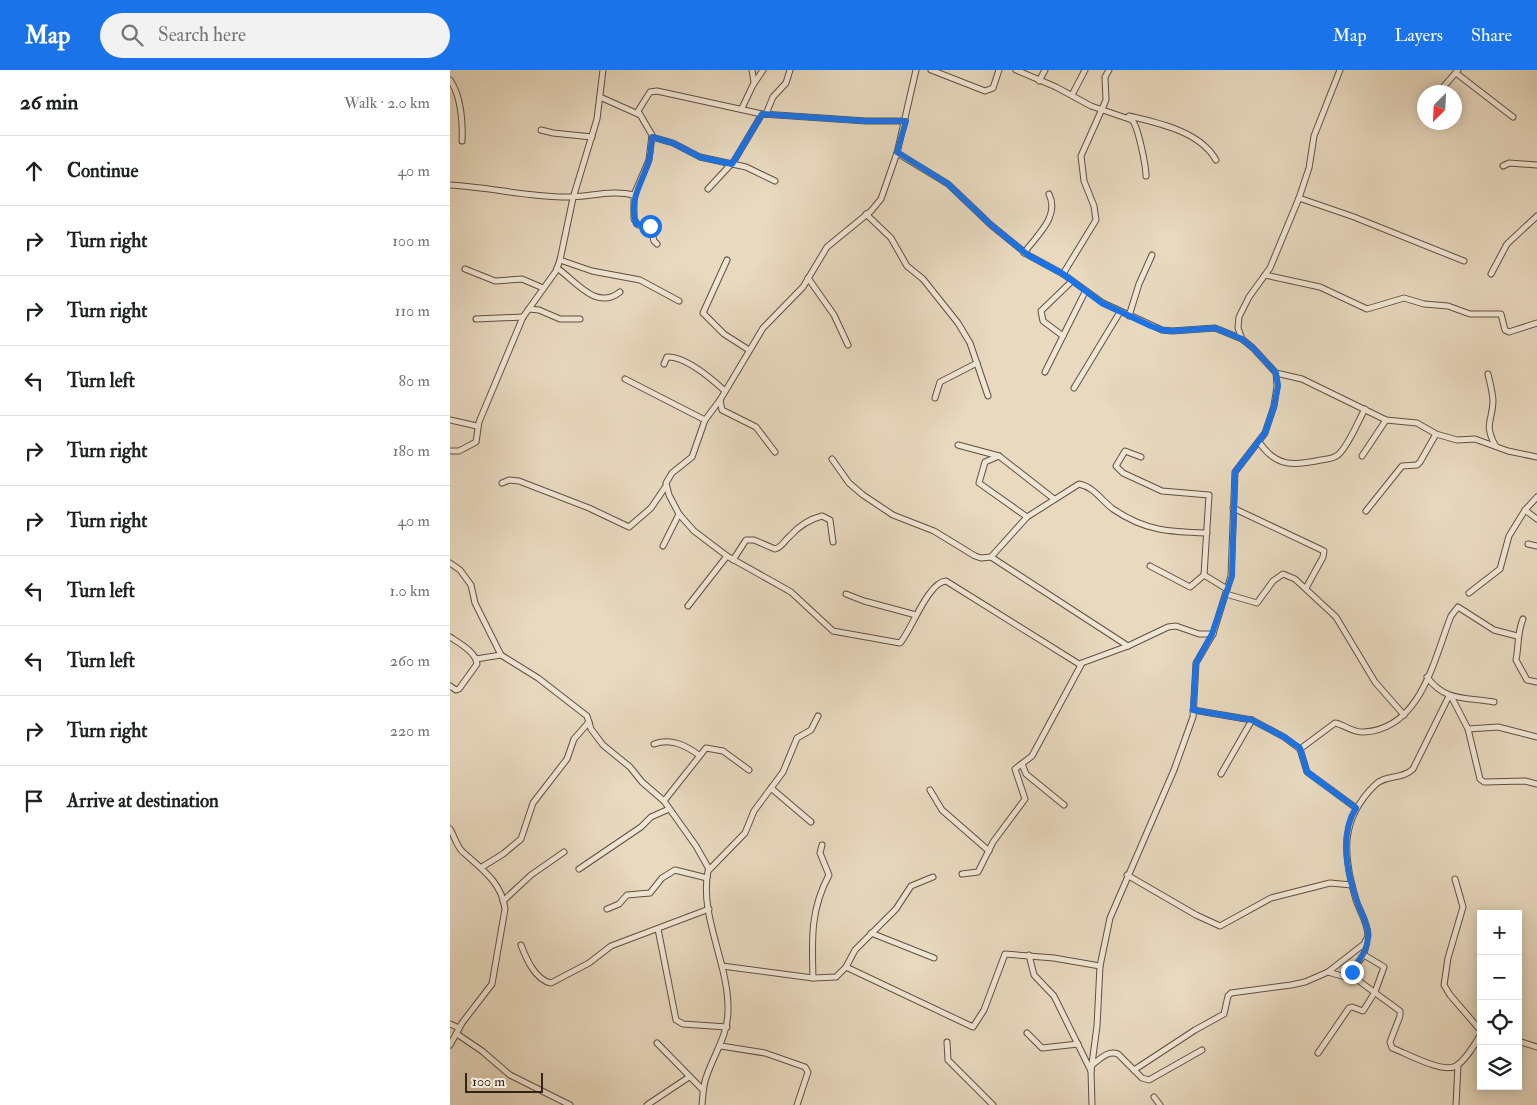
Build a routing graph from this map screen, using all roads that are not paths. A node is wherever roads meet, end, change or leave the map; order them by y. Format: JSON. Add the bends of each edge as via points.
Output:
{"nodes":[{"id":1,"x":603,"y":70,"type":"edge"},
{"id":2,"x":752,"y":70,"type":"edge"},
{"id":3,"x":763,"y":70,"type":"edge"},
{"id":4,"x":790,"y":70,"type":"edge"},
{"id":5,"x":916,"y":70,"type":"edge"},
{"id":6,"x":930,"y":70,"type":"edge"},
{"id":7,"x":999,"y":70,"type":"edge"},
{"id":8,"x":1016,"y":70,"type":"edge"},
{"id":9,"x":1045,"y":70,"type":"edge"},
{"id":10,"x":1084,"y":70,"type":"edge"},
{"id":11,"x":1109,"y":70,"type":"edge"},
{"id":12,"x":1340,"y":70,"type":"edge"},
{"id":13,"x":1457,"y":71,"type":"edge"},
{"id":14,"x":450,"y":80,"type":"edge"},
{"id":15,"x":1039,"y":81,"type":"junction"},
{"id":16,"x":754,"y":82,"type":"junction"},
{"id":17,"x":1444,"y":85,"type":"edge"},
{"id":18,"x":1072,"y":95,"type":"junction"},
{"id":19,"x":600,"y":97,"type":"junction"},
{"id":20,"x":742,"y":108,"type":"junction"},
{"id":21,"x":1103,"y":110,"type":"junction"},
{"id":22,"x":638,"y":114,"type":"junction"},
{"id":23,"x":764,"y":114,"type":"junction"},
{"id":24,"x":1123,"y":116,"type":"junction"},
{"id":25,"x":1513,"y":117,"type":"dead end"},
{"id":26,"x":906,"y":121,"type":"junction"},
{"id":27,"x":541,"y":130,"type":"dead end"},
{"id":28,"x":592,"y":137,"type":"junction"},
{"id":29,"x":652,"y":137,"type":"junction"},
{"id":30,"x":462,"y":141,"type":"dead end"},
{"id":31,"x":897,"y":152,"type":"junction"},
{"id":32,"x":1216,"y":160,"type":"dead end"},
{"id":33,"x":732,"y":164,"type":"junction"},
{"id":34,"x":1537,"y":165,"type":"edge"},
{"id":35,"x":1503,"y":166,"type":"dead end"},
{"id":36,"x":1146,"y":176,"type":"dead end"},
{"id":37,"x":775,"y":181,"type":"dead end"},
{"id":38,"x":450,"y":185,"type":"edge"},
{"id":39,"x":708,"y":189,"type":"dead end"},
{"id":40,"x":1049,"y":194,"type":"dead end"},
{"id":41,"x":634,"y":195,"type":"junction"},
{"id":42,"x":573,"y":198,"type":"junction"},
{"id":43,"x":1298,"y":198,"type":"junction"},
{"id":44,"x":866,"y":214,"type":"junction"},
{"id":45,"x":1537,"y":216,"type":"edge"},
{"id":46,"x":657,"y":244,"type":"dead end"},
{"id":47,"x":1024,"y":253,"type":"junction"},
{"id":48,"x":1152,"y":255,"type":"dead end"},
{"id":49,"x":560,"y":260,"type":"junction"},
{"id":50,"x":727,"y":260,"type":"dead end"},
{"id":51,"x":1464,"y":261,"type":"dead end"},
{"id":52,"x":557,"y":268,"type":"junction"},
{"id":53,"x":465,"y":269,"type":"dead end"},
{"id":54,"x":1063,"y":274,"type":"junction"},
{"id":55,"x":1491,"y":274,"type":"dead end"},
{"id":56,"x":1265,"y":275,"type":"junction"},
{"id":57,"x":808,"y":278,"type":"junction"},
{"id":58,"x":1072,"y":281,"type":"junction"},
{"id":59,"x":543,"y":288,"type":"junction"},
{"id":60,"x":620,"y":292,"type":"dead end"},
{"id":61,"x":1085,"y":292,"type":"junction"},
{"id":62,"x":679,"y":301,"type":"dead end"},
{"id":63,"x":529,"y":309,"type":"junction"},
{"id":64,"x":1120,"y":312,"type":"junction"},
{"id":65,"x":1129,"y":316,"type":"junction"},
{"id":66,"x":523,"y":317,"type":"junction"},
{"id":67,"x":476,"y":319,"type":"dead end"},
{"id":68,"x":580,"y":319,"type":"dead end"},
{"id":69,"x":1537,"y":323,"type":"edge"},
{"id":70,"x":1063,"y":336,"type":"junction"},
{"id":71,"x":1242,"y":339,"type":"junction"},
{"id":72,"x":848,"y":346,"type":"dead end"},
{"id":73,"x":748,"y":350,"type":"junction"},
{"id":74,"x":977,"y":363,"type":"junction"},
{"id":75,"x":664,"y":364,"type":"dead end"},
{"id":76,"x":1045,"y":372,"type":"dead end"},
{"id":77,"x":1276,"y":373,"type":"junction"},
{"id":78,"x":1488,"y":374,"type":"dead end"},
{"id":79,"x":624,"y":379,"type":"dead end"},
{"id":80,"x":1074,"y":388,"type":"dead end"},
{"id":81,"x":725,"y":391,"type":"junction"},
{"id":82,"x":988,"y":396,"type":"dead end"},
{"id":83,"x":935,"y":398,"type":"dead end"},
{"id":84,"x":720,"y":400,"type":"junction"},
{"id":85,"x":1365,"y":409,"type":"junction"},
{"id":86,"x":450,"y":420,"type":"edge"},
{"id":87,"x":705,"y":420,"type":"junction"},
{"id":88,"x":1386,"y":420,"type":"junction"},
{"id":89,"x":478,"y":426,"type":"junction"},
{"id":90,"x":1436,"y":434,"type":"junction"},
{"id":91,"x":1259,"y":442,"type":"junction"},
{"id":92,"x":958,"y":445,"type":"dead end"},
{"id":93,"x":1495,"y":445,"type":"junction"},
{"id":94,"x":450,"y":451,"type":"edge"},
{"id":95,"x":775,"y":452,"type":"dead end"},
{"id":96,"x":999,"y":456,"type":"junction"},
{"id":97,"x":1362,"y":456,"type":"dead end"},
{"id":98,"x":1141,"y":457,"type":"dead end"},
{"id":99,"x":1537,"y":457,"type":"edge"},
{"id":100,"x":832,"y":459,"type":"dead end"},
{"id":101,"x":502,"y":483,"type":"dead end"},
{"id":102,"x":666,"y":486,"type":"junction"},
{"id":103,"x":1537,"y":497,"type":"edge"},
{"id":104,"x":1054,"y":499,"type":"junction"},
{"id":105,"x":1233,"y":508,"type":"junction"},
{"id":106,"x":1525,"y":510,"type":"junction"},
{"id":107,"x":1366,"y":511,"type":"dead end"},
{"id":108,"x":679,"y":514,"type":"junction"},
{"id":109,"x":1027,"y":517,"type":"junction"},
{"id":110,"x":1537,"y":519,"type":"edge"},
{"id":111,"x":1207,"y":532,"type":"junction"},
{"id":112,"x":833,"y":542,"type":"dead end"},
{"id":113,"x":1528,"y":544,"type":"dead end"},
{"id":114,"x":663,"y":546,"type":"dead end"},
{"id":115,"x":1537,"y":546,"type":"edge"},
{"id":116,"x":727,"y":556,"type":"junction"},
{"id":117,"x":991,"y":556,"type":"junction"},
{"id":118,"x":733,"y":560,"type":"junction"},
{"id":119,"x":450,"y":563,"type":"edge"},
{"id":120,"x":1150,"y":566,"type":"dead end"},
{"id":121,"x":1204,"y":575,"type":"junction"},
{"id":122,"x":1306,"y":588,"type":"junction"},
{"id":123,"x":1227,"y":592,"type":"junction"},
{"id":124,"x":1469,"y":593,"type":"dead end"},
{"id":125,"x":846,"y":594,"type":"dead end"},
{"id":126,"x":688,"y":606,"type":"dead end"},
{"id":127,"x":916,"y":615,"type":"junction"},
{"id":128,"x":1523,"y":619,"type":"dead end"},
{"id":129,"x":1212,"y":634,"type":"junction"},
{"id":130,"x":1517,"y":636,"type":"junction"},
{"id":131,"x":450,"y":637,"type":"edge"},
{"id":132,"x":1128,"y":646,"type":"junction"},
{"id":133,"x":501,"y":655,"type":"junction"},
{"id":134,"x":476,"y":659,"type":"junction"},
{"id":135,"x":1081,"y":664,"type":"junction"},
{"id":136,"x":1427,"y":677,"type":"junction"},
{"id":137,"x":1537,"y":682,"type":"edge"},
{"id":138,"x":450,"y":686,"type":"edge"},
{"id":139,"x":1450,"y":697,"type":"junction"},
{"id":140,"x":1494,"y":702,"type":"dead end"},
{"id":141,"x":1193,"y":710,"type":"junction"},
{"id":142,"x":1404,"y":715,"type":"junction"},
{"id":143,"x":818,"y":716,"type":"dead end"},
{"id":144,"x":1252,"y":720,"type":"junction"},
{"id":145,"x":589,"y":722,"type":"junction"},
{"id":146,"x":1468,"y":729,"type":"junction"},
{"id":147,"x":1537,"y":737,"type":"edge"},
{"id":148,"x":654,"y":744,"type":"dead end"},
{"id":149,"x":1300,"y":748,"type":"junction"},
{"id":150,"x":698,"y":755,"type":"junction"},
{"id":151,"x":1022,"y":764,"type":"junction"},
{"id":152,"x":749,"y":770,"type":"dead end"},
{"id":153,"x":1222,"y":774,"type":"dead end"},
{"id":154,"x":1537,"y":784,"type":"edge"},
{"id":155,"x":771,"y":788,"type":"junction"},
{"id":156,"x":930,"y":790,"type":"dead end"},
{"id":157,"x":664,"y":801,"type":"junction"},
{"id":158,"x":1064,"y":805,"type":"dead end"},
{"id":159,"x":1356,"y":808,"type":"junction"},
{"id":160,"x":669,"y":809,"type":"junction"},
{"id":161,"x":811,"y":822,"type":"dead end"},
{"id":162,"x":450,"y":830,"type":"edge"},
{"id":163,"x":822,"y":845,"type":"dead end"},
{"id":164,"x":989,"y":851,"type":"junction"},
{"id":165,"x":564,"y":852,"type":"dead end"},
{"id":166,"x":482,"y":867,"type":"junction"},
{"id":167,"x":579,"y":869,"type":"dead end"},
{"id":168,"x":709,"y":869,"type":"junction"},
{"id":169,"x":962,"y":874,"type":"dead end"},
{"id":170,"x":1127,"y":875,"type":"junction"},
{"id":171,"x":932,"y":877,"type":"dead end"},
{"id":172,"x":707,"y":878,"type":"junction"},
{"id":173,"x":1455,"y":879,"type":"dead end"},
{"id":174,"x":1352,"y":885,"type":"junction"},
{"id":175,"x":503,"y":901,"type":"junction"},
{"id":176,"x":607,"y":909,"type":"dead end"},
{"id":177,"x":709,"y":909,"type":"junction"},
{"id":178,"x":658,"y":929,"type":"junction"},
{"id":179,"x":871,"y":932,"type":"junction"},
{"id":180,"x":1367,"y":940,"type":"junction"},
{"id":181,"x":521,"y":945,"type":"dead end"},
{"id":182,"x":1029,"y":955,"type":"junction"},
{"id":183,"x":1364,"y":955,"type":"junction"},
{"id":184,"x":934,"y":958,"type":"dead end"},
{"id":185,"x":722,"y":966,"type":"junction"},
{"id":186,"x":1100,"y":966,"type":"junction"},
{"id":187,"x":846,"y":967,"type":"junction"},
{"id":188,"x":1328,"y":972,"type":"junction"},
{"id":189,"x":1352,"y":977,"type":"junction"},
{"id":190,"x":813,"y":978,"type":"junction"},
{"id":191,"x":1375,"y":992,"type":"junction"},
{"id":192,"x":450,"y":1024,"type":"edge"},
{"id":193,"x":727,"y":1027,"type":"junction"},
{"id":194,"x":1477,"y":1027,"type":"edge"},
{"id":195,"x":458,"y":1031,"type":"junction"},
{"id":196,"x":1026,"y":1033,"type":"dead end"},
{"id":197,"x":1477,"y":1038,"type":"edge"},
{"id":198,"x":947,"y":1042,"type":"dead end"},
{"id":199,"x":1522,"y":1042,"type":"edge"},
{"id":200,"x":657,"y":1043,"type":"dead end"},
{"id":201,"x":1078,"y":1044,"type":"junction"},
{"id":202,"x":450,"y":1045,"type":"edge"},
{"id":203,"x":721,"y":1046,"type":"junction"},
{"id":204,"x":1537,"y":1047,"type":"edge"},
{"id":205,"x":1202,"y":1050,"type":"dead end"},
{"id":206,"x":1318,"y":1053,"type":"dead end"},
{"id":207,"x":1092,"y":1065,"type":"junction"},
{"id":208,"x":1458,"y":1065,"type":"junction"},
{"id":209,"x":1134,"y":1070,"type":"junction"},
{"id":210,"x":1092,"y":1071,"type":"junction"},
{"id":211,"x":689,"y":1078,"type":"junction"},
{"id":212,"x":703,"y":1090,"type":"junction"},
{"id":213,"x":1154,"y":1097,"type":"dead end"},
{"id":214,"x":570,"y":1105,"type":"edge"},
{"id":215,"x":646,"y":1105,"type":"edge"},
{"id":216,"x":702,"y":1105,"type":"edge"},
{"id":217,"x":797,"y":1105,"type":"edge"},
{"id":218,"x":993,"y":1105,"type":"edge"},
{"id":219,"x":1092,"y":1105,"type":"edge"},
{"id":220,"x":1160,"y":1105,"type":"edge"},
{"id":221,"x":1456,"y":1105,"type":"edge"}],
"edges":[{"from":1,"to":19,"type":"street"},
{"from":2,"to":16,"type":"street"},
{"from":3,"to":16,"type":"street"},
{"from":4,"to":23,"type":"street","via":[[786,83]]},
{"from":5,"to":26,"type":"street"},
{"from":6,"to":7,"type":"street","via":[[985,91],[993,88]]},
{"from":8,"to":15,"type":"street"},
{"from":9,"to":15,"type":"street"},
{"from":10,"to":18,"type":"street"},
{"from":11,"to":21,"type":"street","via":[[1105,77]]},
{"from":12,"to":43,"type":"street","via":[[1314,136],[1309,168]]},
{"from":13,"to":17,"type":"street"},
{"from":13,"to":25,"type":"street"},
{"from":14,"to":30,"type":"street","via":[[463,122]]},
{"from":15,"to":18,"type":"street"},
{"from":16,"to":20,"type":"street"},
{"from":18,"to":21,"type":"street"},
{"from":19,"to":22,"type":"street"},
{"from":19,"to":28,"type":"street"},
{"from":20,"to":22,"type":"street","via":[[655,91],[647,95]]},
{"from":20,"to":23,"type":"street"},
{"from":21,"to":24,"type":"street"},
{"from":21,"to":54,"type":"street","via":[[1081,156],[1084,181],[1096,220]]},
{"from":22,"to":29,"type":"street"},
{"from":23,"to":26,"type":"street"},
{"from":23,"to":33,"type":"street"},
{"from":24,"to":32,"type":"street","via":[[1184,131],[1212,153]]},
{"from":24,"to":36,"type":"street","via":[[1136,126],[1146,163]]},
{"from":26,"to":31,"type":"street"},
{"from":27,"to":28,"type":"street"},
{"from":28,"to":42,"type":"street"},
{"from":29,"to":33,"type":"street","via":[[673,143],[700,157]]},
{"from":29,"to":41,"type":"street","via":[[649,160]]},
{"from":31,"to":44,"type":"street","via":[[883,196]]},
{"from":31,"to":47,"type":"street","via":[[948,184]]},
{"from":33,"to":37,"type":"street"},
{"from":33,"to":39,"type":"street"},
{"from":34,"to":35,"type":"street","via":[[1519,163]]},
{"from":38,"to":42,"type":"street"},
{"from":40,"to":47,"type":"street","via":[[1051,216]]},
{"from":41,"to":42,"type":"street","via":[[618,192]]},
{"from":41,"to":46,"type":"street","via":[[636,224],[650,226]]},
{"from":42,"to":49,"type":"street"},
{"from":43,"to":51,"type":"street"},
{"from":43,"to":56,"type":"street"},
{"from":44,"to":57,"type":"street","via":[[827,247]]},
{"from":44,"to":74,"type":"street","via":[[891,238],[907,266],[922,279],[958,323]]},
{"from":45,"to":55,"type":"street","via":[[1507,244]]},
{"from":47,"to":54,"type":"street"},
{"from":48,"to":65,"type":"street"},
{"from":49,"to":52,"type":"street"},
{"from":49,"to":62,"type":"street","via":[[604,274],[640,280]]},
{"from":50,"to":73,"type":"street","via":[[703,313],[724,334]]},
{"from":52,"to":59,"type":"street"},
{"from":52,"to":60,"type":"street","via":[[596,298],[611,298]]},
{"from":53,"to":59,"type":"street","via":[[495,281],[522,279]]},
{"from":54,"to":58,"type":"street"},
{"from":56,"to":69,"type":"street","via":[[1320,287],[1367,309],[1404,298],[1448,306],[1470,314],[1501,314],[1505,330],[1509,332]]},
{"from":56,"to":71,"type":"street","via":[[1239,317]]},
{"from":57,"to":72,"type":"street","via":[[834,315]]},
{"from":57,"to":73,"type":"street","via":[[769,320]]},
{"from":58,"to":61,"type":"street"},
{"from":58,"to":70,"type":"street","via":[[1041,311],[1043,321]]},
{"from":59,"to":63,"type":"street"},
{"from":61,"to":64,"type":"street"},
{"from":61,"to":70,"type":"street"},
{"from":63,"to":66,"type":"street"},
{"from":63,"to":68,"type":"street","via":[[560,319]]},
{"from":64,"to":65,"type":"street"},
{"from":64,"to":80,"type":"street"},
{"from":65,"to":71,"type":"street","via":[[1162,330],[1215,328]]},
{"from":66,"to":67,"type":"street"},
{"from":66,"to":89,"type":"street"},
{"from":70,"to":76,"type":"street"},
{"from":71,"to":77,"type":"street"},
{"from":73,"to":81,"type":"street"},
{"from":74,"to":82,"type":"street"},
{"from":74,"to":83,"type":"street","via":[[940,382]]},
{"from":75,"to":81,"type":"street","via":[[667,357],[675,358],[702,371]]},
{"from":77,"to":85,"type":"street","via":[[1302,379]]},
{"from":77,"to":91,"type":"street","via":[[1278,386],[1274,406]]},
{"from":78,"to":93,"type":"street","via":[[1493,403],[1488,433]]},
{"from":79,"to":87,"type":"street"},
{"from":81,"to":84,"type":"street"},
{"from":84,"to":87,"type":"street"},
{"from":84,"to":95,"type":"street","via":[[722,410],[756,427]]},
{"from":85,"to":88,"type":"street"},
{"from":85,"to":91,"type":"street","via":[[1342,450],[1333,458],[1304,464],[1286,463],[1267,453]]},
{"from":86,"to":89,"type":"street"},
{"from":87,"to":102,"type":"street","via":[[692,457],[672,473]]},
{"from":88,"to":90,"type":"street","via":[[1418,423]]},
{"from":88,"to":97,"type":"street"},
{"from":89,"to":94,"type":"street","via":[[476,442],[459,451]]},
{"from":90,"to":93,"type":"street"},
{"from":90,"to":107,"type":"street","via":[[1420,462],[1402,466]]},
{"from":91,"to":105,"type":"street","via":[[1235,472]]},
{"from":92,"to":96,"type":"street"},
{"from":93,"to":99,"type":"street"},
{"from":96,"to":104,"type":"street"},
{"from":96,"to":109,"type":"street","via":[[985,462],[979,483]]},
{"from":98,"to":111,"type":"street","via":[[1125,451],[1116,466],[1123,473],[1162,491],[1207,493]]},
{"from":100,"to":117,"type":"street","via":[[849,483],[893,515],[934,531],[975,556]]},
{"from":101,"to":102,"type":"street","via":[[519,481],[629,527],[651,508]]},
{"from":102,"to":108,"type":"street"},
{"from":103,"to":106,"type":"street"},
{"from":104,"to":109,"type":"street"},
{"from":104,"to":111,"type":"street","via":[[1074,485],[1083,485],[1114,509],[1151,528],[1168,532]]},
{"from":105,"to":122,"type":"street","via":[[1324,551]]},
{"from":105,"to":123,"type":"street","via":[[1232,576]]},
{"from":106,"to":110,"type":"street"},
{"from":106,"to":124,"type":"street","via":[[1509,536],[1500,568]]},
{"from":108,"to":114,"type":"street"},
{"from":108,"to":116,"type":"street","via":[[694,531]]},
{"from":109,"to":117,"type":"street"},
{"from":111,"to":121,"type":"street"},
{"from":112,"to":118,"type":"street","via":[[830,520],[822,516],[795,531],[775,550],[754,540],[746,540]]},
{"from":113,"to":115,"type":"street"},
{"from":116,"to":118,"type":"street"},
{"from":116,"to":126,"type":"street"},
{"from":117,"to":132,"type":"street"},
{"from":118,"to":127,"type":"street","via":[[790,592],[836,632],[900,644]]},
{"from":119,"to":133,"type":"street","via":[[471,585],[475,603]]},
{"from":120,"to":121,"type":"street","via":[[1190,586]]},
{"from":121,"to":123,"type":"street"},
{"from":122,"to":123,"type":"street","via":[[1283,574],[1273,581],[1257,602]]},
{"from":122,"to":142,"type":"street","via":[[1336,617],[1375,682]]},
{"from":123,"to":129,"type":"street"},
{"from":125,"to":127,"type":"street"},
{"from":127,"to":135,"type":"street","via":[[940,582],[946,581]]},
{"from":128,"to":130,"type":"street"},
{"from":129,"to":132,"type":"street","via":[[1199,634],[1176,626]]},
{"from":129,"to":141,"type":"street","via":[[1196,663]]},
{"from":130,"to":136,"type":"street","via":[[1494,630],[1458,607],[1451,616]]},
{"from":130,"to":137,"type":"street","via":[[1516,660],[1527,680]]},
{"from":131,"to":134,"type":"street"},
{"from":132,"to":135,"type":"street"},
{"from":133,"to":134,"type":"street"},
{"from":133,"to":145,"type":"street","via":[[546,683],[581,710]]},
{"from":134,"to":138,"type":"street","via":[[476,665],[460,688],[456,690]]},
{"from":135,"to":151,"type":"street","via":[[1032,756]]},
{"from":136,"to":139,"type":"street"},
{"from":136,"to":142,"type":"street","via":[[1423,691]]},
{"from":139,"to":140,"type":"street"},
{"from":139,"to":146,"type":"street"},
{"from":139,"to":159,"type":"street","via":[[1413,770],[1383,778]]},
{"from":141,"to":144,"type":"street"},
{"from":141,"to":170,"type":"street","via":[[1174,770]]},
{"from":142,"to":149,"type":"street","via":[[1390,726],[1363,733],[1335,723]]},
{"from":143,"to":155,"type":"street","via":[[810,730],[797,738],[789,761]]},
{"from":144,"to":149,"type":"street"},
{"from":144,"to":153,"type":"street"},
{"from":145,"to":157,"type":"street","via":[[603,746]]},
{"from":145,"to":166,"type":"street","via":[[574,739],[567,760],[533,803],[521,839]]},
{"from":146,"to":147,"type":"street","via":[[1498,728]]},
{"from":146,"to":154,"type":"street","via":[[1480,779],[1484,782],[1525,781]]},
{"from":148,"to":150,"type":"street","via":[[669,741]]},
{"from":149,"to":159,"type":"street","via":[[1307,772]]},
{"from":150,"to":152,"type":"street","via":[[706,748],[718,749]]},
{"from":150,"to":157,"type":"street"},
{"from":151,"to":158,"type":"street","via":[[1026,774]]},
{"from":151,"to":164,"type":"street","via":[[1015,772],[1026,797]]},
{"from":155,"to":161,"type":"street"},
{"from":155,"to":168,"type":"street","via":[[744,832]]},
{"from":156,"to":164,"type":"street","via":[[942,810]]},
{"from":157,"to":160,"type":"street"},
{"from":159,"to":174,"type":"street","via":[[1348,825],[1346,847]]},
{"from":160,"to":167,"type":"street","via":[[651,817]]},
{"from":160,"to":168,"type":"street"},
{"from":162,"to":166,"type":"street","via":[[463,852]]},
{"from":163,"to":190,"type":"street","via":[[820,853],[829,875],[812,928]]},
{"from":164,"to":169,"type":"street","via":[[978,872]]},
{"from":165,"to":175,"type":"street","via":[[531,875]]},
{"from":166,"to":175,"type":"street","via":[[494,881]]},
{"from":168,"to":172,"type":"street"},
{"from":170,"to":174,"type":"street","via":[[1220,926],[1271,898],[1330,882]]},
{"from":170,"to":186,"type":"street","via":[[1110,918]]},
{"from":171,"to":179,"type":"street","via":[[911,886],[896,909]]},
{"from":172,"to":176,"type":"street","via":[[675,870],[662,878],[650,893],[627,895],[619,904]]},
{"from":172,"to":177,"type":"street"},
{"from":173,"to":194,"type":"street","via":[[1463,907],[1448,958],[1444,985]]},
{"from":174,"to":180,"type":"street","via":[[1368,932]]},
{"from":175,"to":195,"type":"street","via":[[504,917],[493,982]]},
{"from":177,"to":178,"type":"street"},
{"from":177,"to":185,"type":"street"},
{"from":178,"to":181,"type":"street","via":[[611,946],[589,963],[551,983],[542,979],[528,962]]},
{"from":178,"to":193,"type":"street","via":[[676,1020],[683,1024]]},
{"from":179,"to":184,"type":"street"},
{"from":179,"to":187,"type":"street","via":[[855,950]]},
{"from":180,"to":183,"type":"street"},
{"from":180,"to":188,"type":"street"},
{"from":182,"to":186,"type":"street"},
{"from":182,"to":187,"type":"street","via":[[1005,954],[984,1010],[973,1027]]},
{"from":182,"to":201,"type":"street","via":[[1034,975],[1054,996]]},
{"from":183,"to":189,"type":"street","via":[[1354,968]]},
{"from":183,"to":191,"type":"street","via":[[1384,967]]},
{"from":185,"to":190,"type":"street"},
{"from":185,"to":193,"type":"street","via":[[728,1000]]},
{"from":186,"to":207,"type":"street"},
{"from":187,"to":190,"type":"street","via":[[836,977]]},
{"from":188,"to":189,"type":"street"},
{"from":188,"to":209,"type":"street","via":[[1305,982],[1231,993],[1224,1014]]},
{"from":189,"to":191,"type":"street"},
{"from":191,"to":206,"type":"street","via":[[1362,1011],[1349,1008]]},
{"from":191,"to":208,"type":"street","via":[[1400,1011],[1390,1042],[1392,1048],[1440,1067]]},
{"from":192,"to":195,"type":"street"},
{"from":193,"to":203,"type":"street"},
{"from":195,"to":202,"type":"street"},
{"from":195,"to":214,"type":"street","via":[[510,1075]]},
{"from":196,"to":201,"type":"street","via":[[1042,1048]]},
{"from":197,"to":208,"type":"street"},
{"from":198,"to":218,"type":"street","via":[[948,1060]]},
{"from":199,"to":204,"type":"street"},
{"from":200,"to":211,"type":"street"},
{"from":201,"to":210,"type":"street"},
{"from":203,"to":212,"type":"street","via":[[706,1076]]},
{"from":203,"to":217,"type":"street","via":[[765,1054],[805,1067],[808,1072]]},
{"from":205,"to":209,"type":"street","via":[[1149,1080]]},
{"from":207,"to":209,"type":"street","via":[[1114,1052]]},
{"from":207,"to":210,"type":"street"},
{"from":208,"to":221,"type":"street"},
{"from":210,"to":219,"type":"street"},
{"from":211,"to":212,"type":"street"},
{"from":211,"to":215,"type":"street"},
{"from":212,"to":216,"type":"street"},
{"from":213,"to":220,"type":"street"}]}
